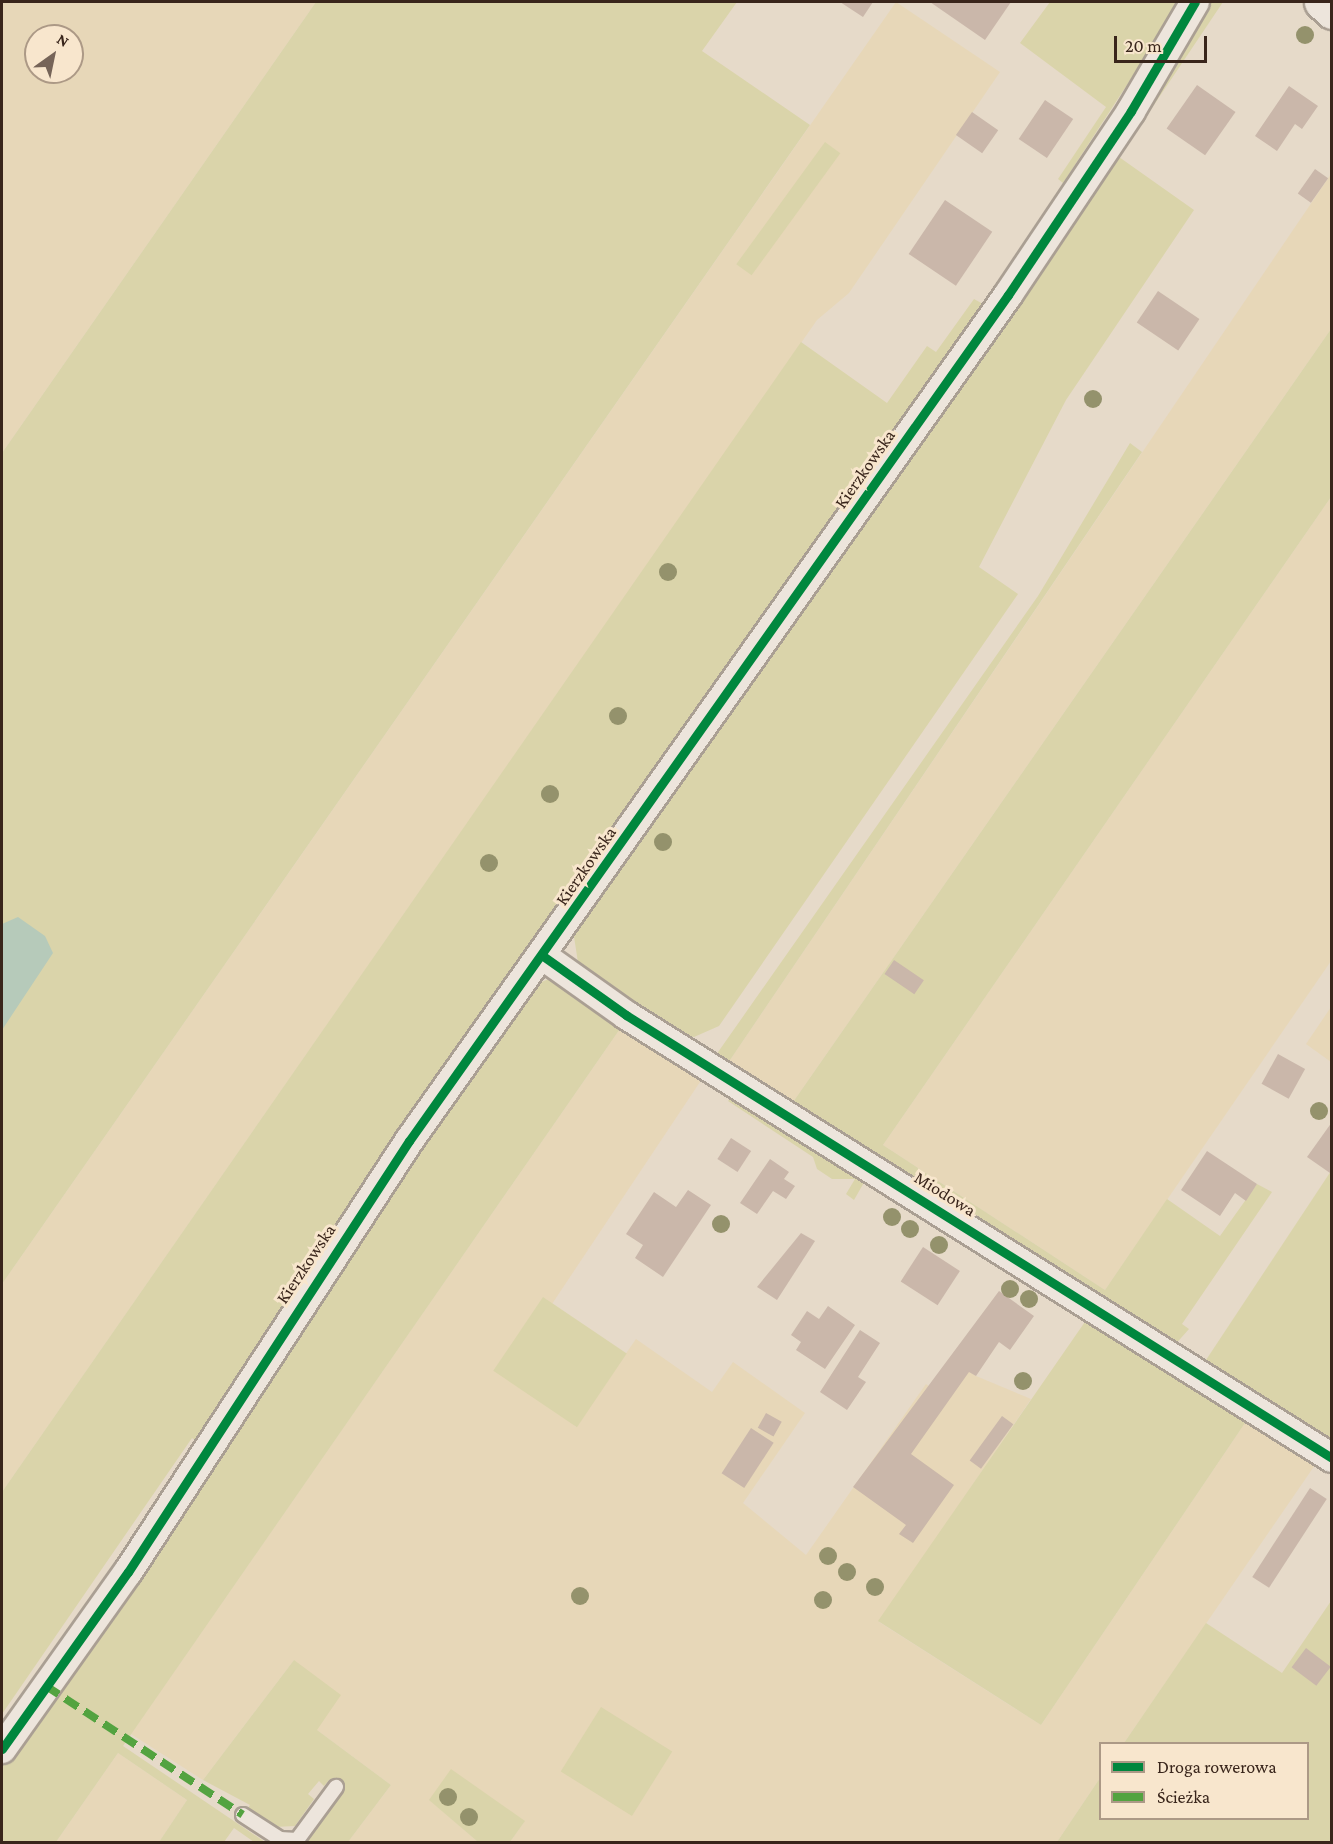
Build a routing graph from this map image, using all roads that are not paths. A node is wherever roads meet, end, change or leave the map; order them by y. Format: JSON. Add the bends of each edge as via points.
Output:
{"nodes":[{"id":1,"x":1195,"y":2,"type":"edge"},
{"id":2,"x":1321,"y":2,"type":"edge"},
{"id":3,"x":1332,"y":12,"type":"edge"},
{"id":4,"x":543,"y":956,"type":"junction"},
{"id":5,"x":1332,"y":1458,"type":"edge"},
{"id":6,"x":2,"y":1749,"type":"edge"},
{"id":7,"x":336,"y":1787,"type":"dead end"},
{"id":8,"x":243,"y":1815,"type":"dead end"}],
"edges":[{"from":1,"to":4,"type":"street","name":"Kierzkowska","via":[[1131,111],[1008,295]]},
{"from":2,"to":3,"type":"street"},
{"from":4,"to":5,"type":"street","name":"Miodowa","via":[[626,1015]]},
{"from":4,"to":6,"type":"street","name":"Kierzkowska","via":[[409,1142],[128,1572]]},
{"from":7,"to":8,"type":"lane","via":[[297,1840],[280,1839]]}]}
